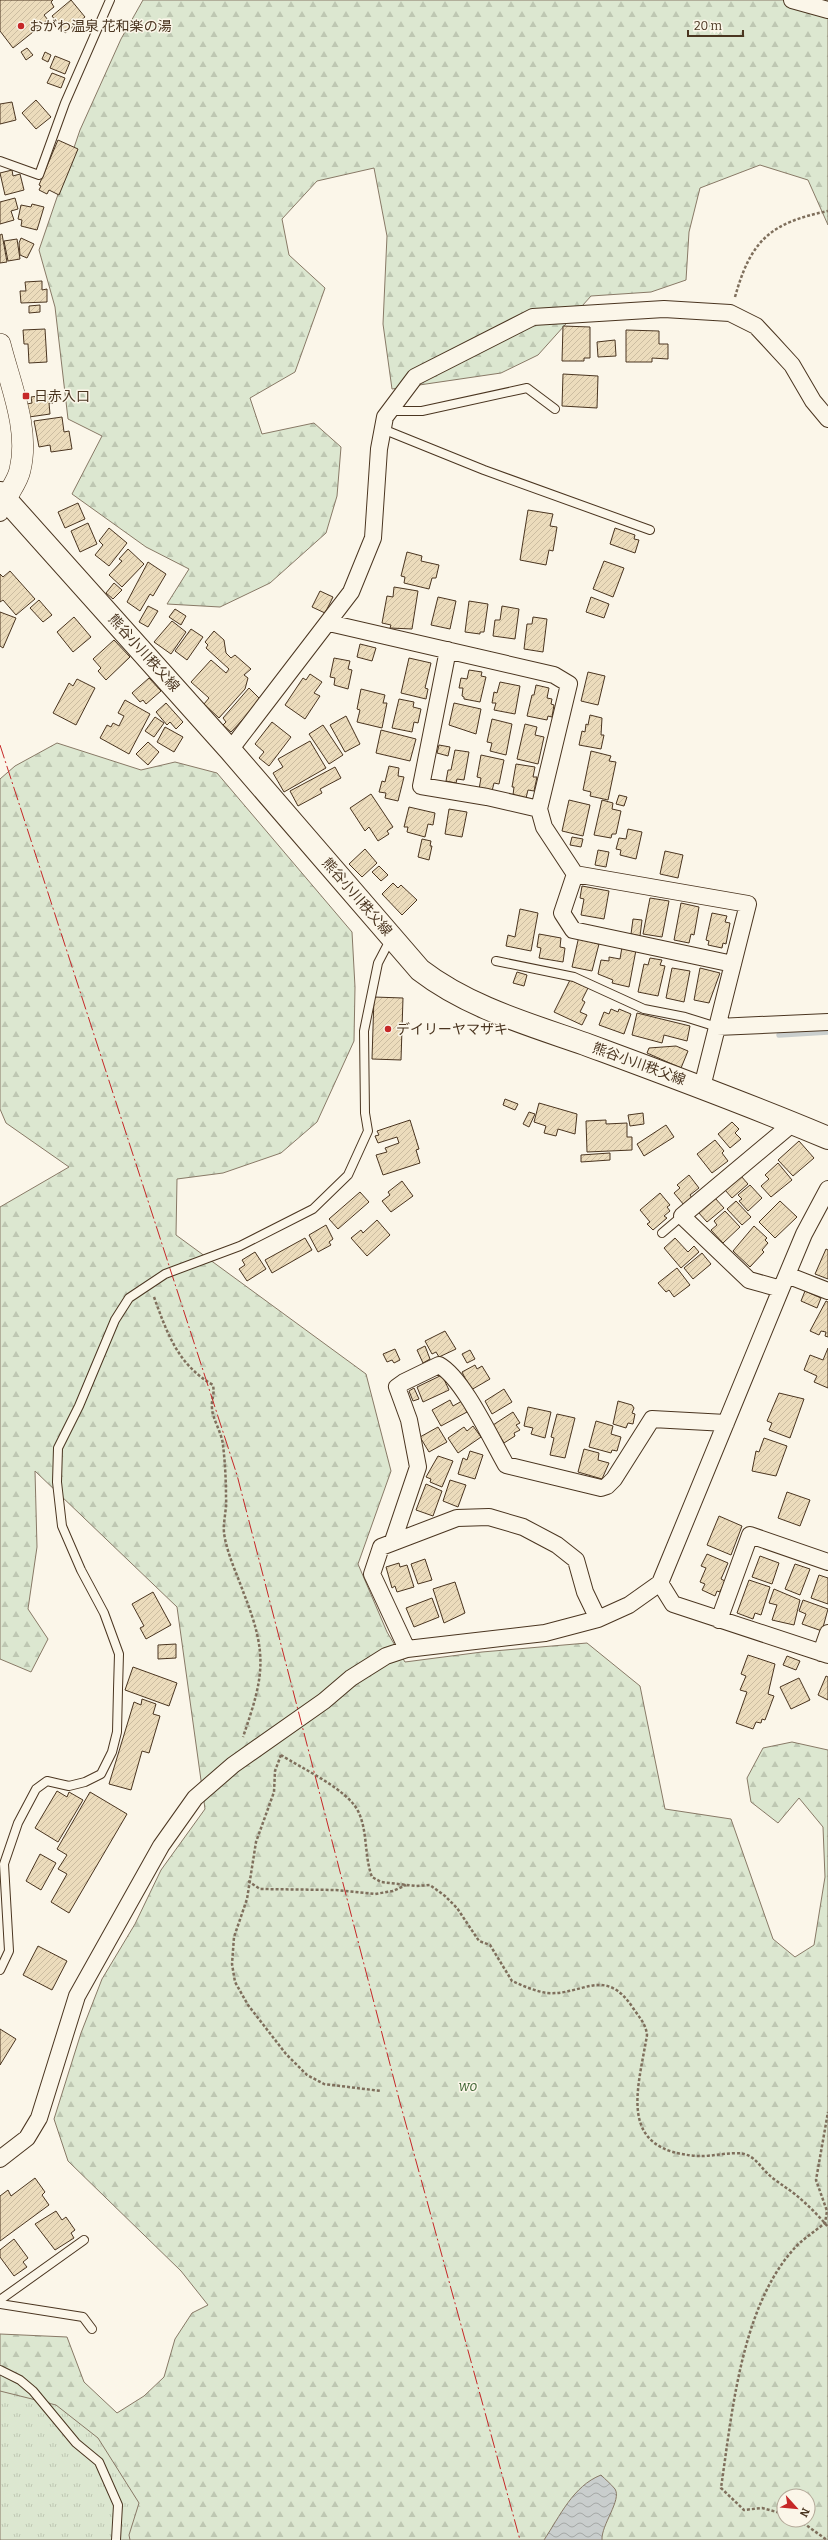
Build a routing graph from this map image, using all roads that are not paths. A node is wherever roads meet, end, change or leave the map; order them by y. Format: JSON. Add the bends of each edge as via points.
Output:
{"nodes":[{"id":1,"x":110,"y":0,"type":"edge"},
{"id":2,"x":792,"y":0,"type":"edge"},
{"id":3,"x":828,"y":10,"type":"edge"},
{"id":4,"x":0,"y":161,"type":"edge"},
{"id":5,"x":0,"y":344,"type":"edge"},
{"id":6,"x":555,"y":409,"type":"dead end"},
{"id":7,"x":388,"y":411,"type":"junction"},
{"id":8,"x":828,"y":419,"type":"edge"},
{"id":9,"x":384,"y":430,"type":"junction"},
{"id":10,"x":2,"y":501,"type":"edge"},
{"id":11,"x":650,"y":530,"type":"dead end"},
{"id":12,"x":329,"y":623,"type":"junction"},
{"id":13,"x":448,"y":650,"type":"junction"},
{"id":14,"x":230,"y":750,"type":"junction"},
{"id":15,"x":539,"y":809,"type":"junction"},
{"id":16,"x":575,"y":874,"type":"junction"},
{"id":17,"x":392,"y":937,"type":"junction"},
{"id":18,"x":496,"y":961,"type":"dead end"},
{"id":19,"x":733,"y":964,"type":"junction"},
{"id":20,"x":828,"y":1022,"type":"edge"},
{"id":21,"x":717,"y":1027,"type":"junction"},
{"id":22,"x":702,"y":1087,"type":"junction"},
{"id":23,"x":793,"y":1123,"type":"junction"},
{"id":24,"x":828,"y":1138,"type":"edge"},
{"id":25,"x":828,"y":1189,"type":"edge"},
{"id":26,"x":682,"y":1216,"type":"junction"},
{"id":27,"x":662,"y":1232,"type":"dead end"},
{"id":28,"x":784,"y":1282,"type":"junction"},
{"id":29,"x":828,"y":1291,"type":"edge"},
{"id":30,"x":726,"y":1423,"type":"junction"},
{"id":31,"x":393,"y":1541,"type":"junction"},
{"id":32,"x":828,"y":1562,"type":"edge"},
{"id":33,"x":660,"y":1583,"type":"junction"},
{"id":34,"x":598,"y":1619,"type":"junction"},
{"id":35,"x":719,"y":1620,"type":"junction"},
{"id":36,"x":828,"y":1633,"type":"edge"},
{"id":37,"x":407,"y":1649,"type":"junction"},
{"id":38,"x":824,"y":1654,"type":"edge"},
{"id":39,"x":0,"y":1970,"type":"edge"},
{"id":40,"x":0,"y":2159,"type":"edge"},
{"id":41,"x":84,"y":2240,"type":"dead end"},
{"id":42,"x":0,"y":2300,"type":"edge"},
{"id":43,"x":0,"y":2304,"type":"edge"},
{"id":44,"x":92,"y":2329,"type":"dead end"},
{"id":45,"x":0,"y":2370,"type":"edge"},
{"id":46,"x":116,"y":2540,"type":"edge"}],
"edges":[{"from":1,"to":4,"type":"lane","via":[[65,103],[38,175]]},
{"from":2,"to":3,"type":"street"},
{"from":5,"to":10,"type":"street","via":[[24,446],[20,472]]},
{"from":6,"to":7,"type":"lane","via":[[527,388],[422,411]]},
{"from":7,"to":8,"type":"street","via":[[415,377],[533,317],[664,309],[730,313],[756,326],[792,366],[813,402]]},
{"from":7,"to":9,"type":"street"},
{"from":9,"to":11,"type":"lane","via":[[484,470]]},
{"from":9,"to":12,"type":"street","via":[[379,449],[373,538],[351,592]]},
{"from":10,"to":14,"type":"main road","name":"熊谷小川秩父線"},
{"from":12,"to":13,"type":"street"},
{"from":12,"to":14,"type":"street"},
{"from":13,"to":15,"type":"street","via":[[554,675],[568,684]]},
{"from":13,"to":15,"type":"street","via":[[420,786]]},
{"from":14,"to":17,"type":"main road","name":"熊谷小川秩父線"},
{"from":15,"to":16,"type":"street","via":[[544,827]]},
{"from":16,"to":19,"type":"street","via":[[562,913],[573,930]]},
{"from":16,"to":19,"type":"street","via":[[748,904]]},
{"from":17,"to":22,"type":"main road","name":"熊谷小川秩父線","via":[[420,970],[458,996]]},
{"from":17,"to":39,"type":"lane","via":[[378,963],[364,1031],[365,1113],[368,1131],[348,1175],[313,1209],[240,1246],[165,1274],[129,1298],[115,1320],[79,1406],[58,1448],[57,1482],[62,1526],[81,1570],[104,1613],[119,1654],[117,1732],[112,1752],[101,1774],[69,1786],[47,1781],[36,1789],[18,1823],[4,1864],[9,1951]]},
{"from":18,"to":21,"type":"lane","via":[[574,977],[644,1009],[685,1017]]},
{"from":19,"to":21,"type":"street"},
{"from":20,"to":21,"type":"street"},
{"from":21,"to":22,"type":"street"},
{"from":22,"to":23,"type":"main road","name":"熊谷小川秩父線"},
{"from":23,"to":24,"type":"main road","name":"熊谷小川秩父線"},
{"from":23,"to":26,"type":"street"},
{"from":25,"to":28,"type":"street","via":[[804,1234]]},
{"from":26,"to":27,"type":"lane"},
{"from":26,"to":28,"type":"street","via":[[749,1280]]},
{"from":28,"to":29,"type":"street"},
{"from":28,"to":30,"type":"street"},
{"from":30,"to":31,"type":"street","via":[[652,1419],[614,1479],[608,1486],[601,1488],[506,1465],[462,1388],[448,1370],[439,1365],[397,1387],[409,1420],[418,1467]]},
{"from":30,"to":33,"type":"street"},
{"from":31,"to":34,"type":"street","via":[[457,1518],[489,1517],[523,1527],[557,1545],[576,1560],[585,1592]]},
{"from":31,"to":37,"type":"street","via":[[381,1547],[372,1574]]},
{"from":32,"to":35,"type":"street","via":[[750,1535]]},
{"from":33,"to":34,"type":"street","via":[[629,1605]]},
{"from":33,"to":35,"type":"street","via":[[673,1604]]},
{"from":34,"to":37,"type":"street","via":[[545,1633]]},
{"from":35,"to":38,"type":"street"},
{"from":36,"to":38,"type":"street"},
{"from":37,"to":40,"type":"street","via":[[386,1656],[351,1678],[324,1701],[233,1765],[196,1798],[161,1846],[77,1996],[44,2095],[39,2118],[27,2138]]},
{"from":41,"to":42,"type":"lane"},
{"from":43,"to":44,"type":"lane","via":[[83,2317]]},
{"from":45,"to":46,"type":"lane","via":[[20,2380],[33,2391],[76,2443],[99,2462],[118,2504]]}]}
